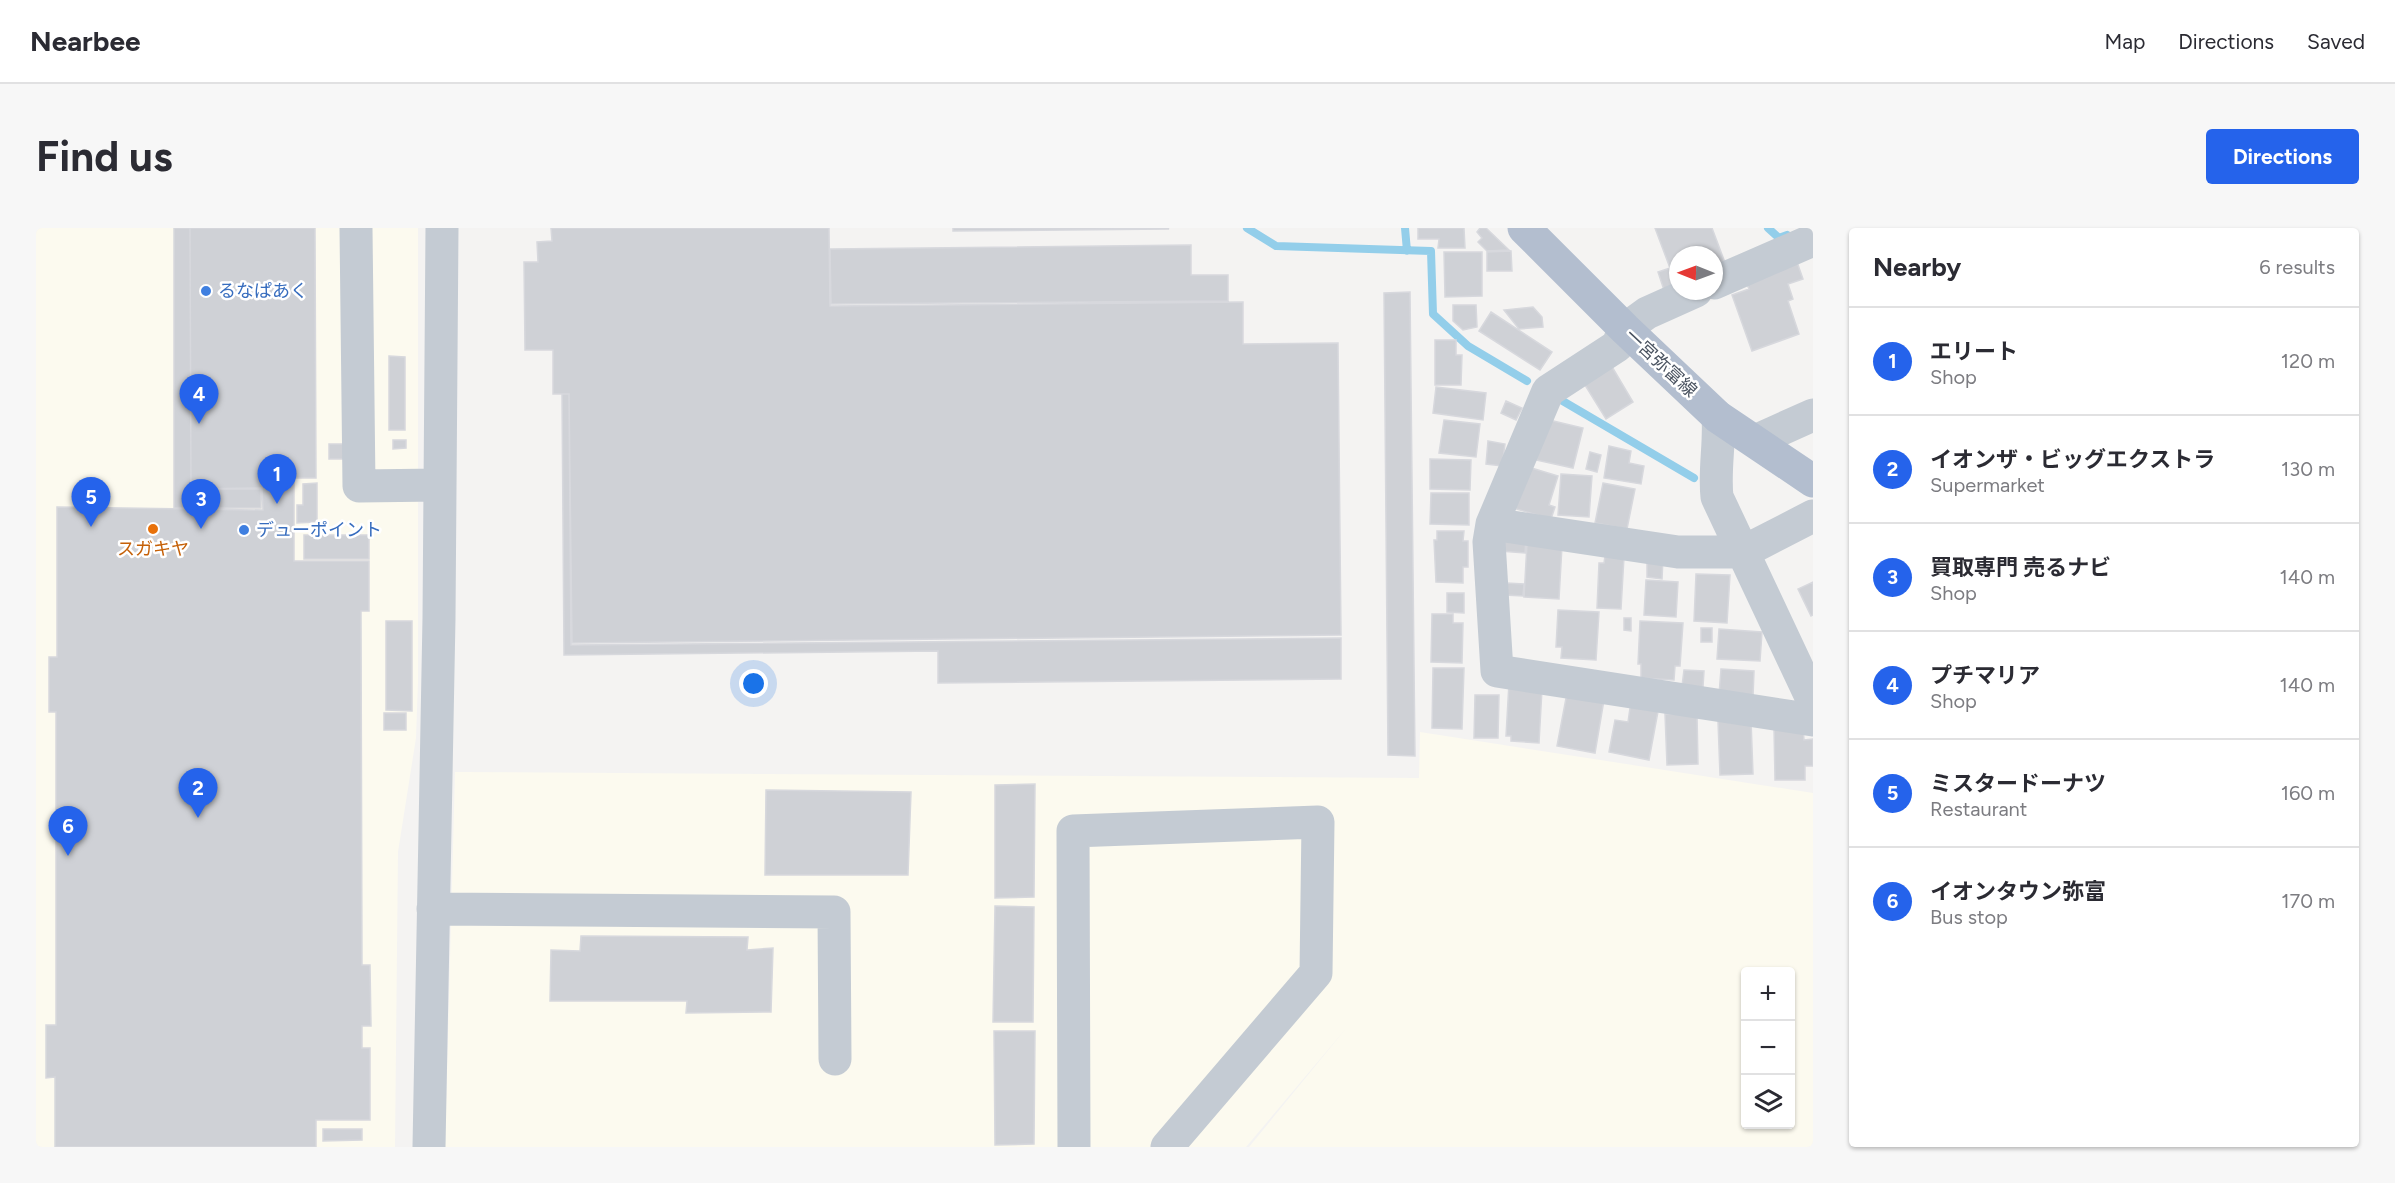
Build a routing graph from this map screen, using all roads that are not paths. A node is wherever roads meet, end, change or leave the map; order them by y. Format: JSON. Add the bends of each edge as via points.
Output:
{"nodes":[{"id":1,"x":356,"y":228,"type":"edge"},
{"id":2,"x":442,"y":228,"type":"edge"},
{"id":3,"x":1524,"y":228,"type":"edge"},
{"id":4,"x":1813,"y":240,"type":"edge"},
{"id":5,"x":1723,"y":279,"type":"edge"},
{"id":6,"x":1676,"y":300,"type":"edge"},
{"id":7,"x":1625,"y":329,"type":"junction"},
{"id":8,"x":1813,"y":415,"type":"edge"},
{"id":9,"x":1718,"y":417,"type":"junction"},
{"id":10,"x":1755,"y":441,"type":"junction"},
{"id":11,"x":1813,"y":481,"type":"edge"},
{"id":12,"x":440,"y":485,"type":"junction"},
{"id":13,"x":1813,"y":516,"type":"edge"},
{"id":14,"x":1492,"y":524,"type":"junction"},
{"id":15,"x":1743,"y":552,"type":"junction"},
{"id":16,"x":1813,"y":701,"type":"edge"},
{"id":17,"x":1813,"y":720,"type":"edge"},
{"id":18,"x":433,"y":909,"type":"junction"},
{"id":19,"x":835,"y":1059,"type":"dead end"},
{"id":20,"x":429,"y":1147,"type":"edge"},
{"id":21,"x":1074,"y":1147,"type":"edge"},
{"id":22,"x":1167,"y":1147,"type":"edge"}],
"edges":[{"from":1,"to":12,"type":"street","via":[[359,486]]},
{"from":2,"to":12,"type":"street"},
{"from":3,"to":7,"type":"main road","name":"一宮弥富線"},
{"from":4,"to":5,"type":"street"},
{"from":6,"to":7,"type":"street","via":[[1647,313]]},
{"from":7,"to":9,"type":"main road","name":"一宮弥富線"},
{"from":7,"to":14,"type":"street","via":[[1617,346],[1548,391]]},
{"from":8,"to":10,"type":"street"},
{"from":9,"to":10,"type":"main road","name":"一宮弥富線"},
{"from":9,"to":15,"type":"street","via":[[1717,497]]},
{"from":10,"to":11,"type":"main road","name":"一宮弥富線"},
{"from":12,"to":18,"type":"street"},
{"from":13,"to":15,"type":"street"},
{"from":14,"to":15,"type":"street","via":[[1678,552]]},
{"from":14,"to":17,"type":"street","via":[[1489,542],[1497,671]]},
{"from":15,"to":16,"type":"street"},
{"from":18,"to":19,"type":"street","via":[[834,912]]},
{"from":18,"to":20,"type":"street"},
{"from":21,"to":22,"type":"street","via":[[1073,831],[1318,822],[1316,973]]}]}
